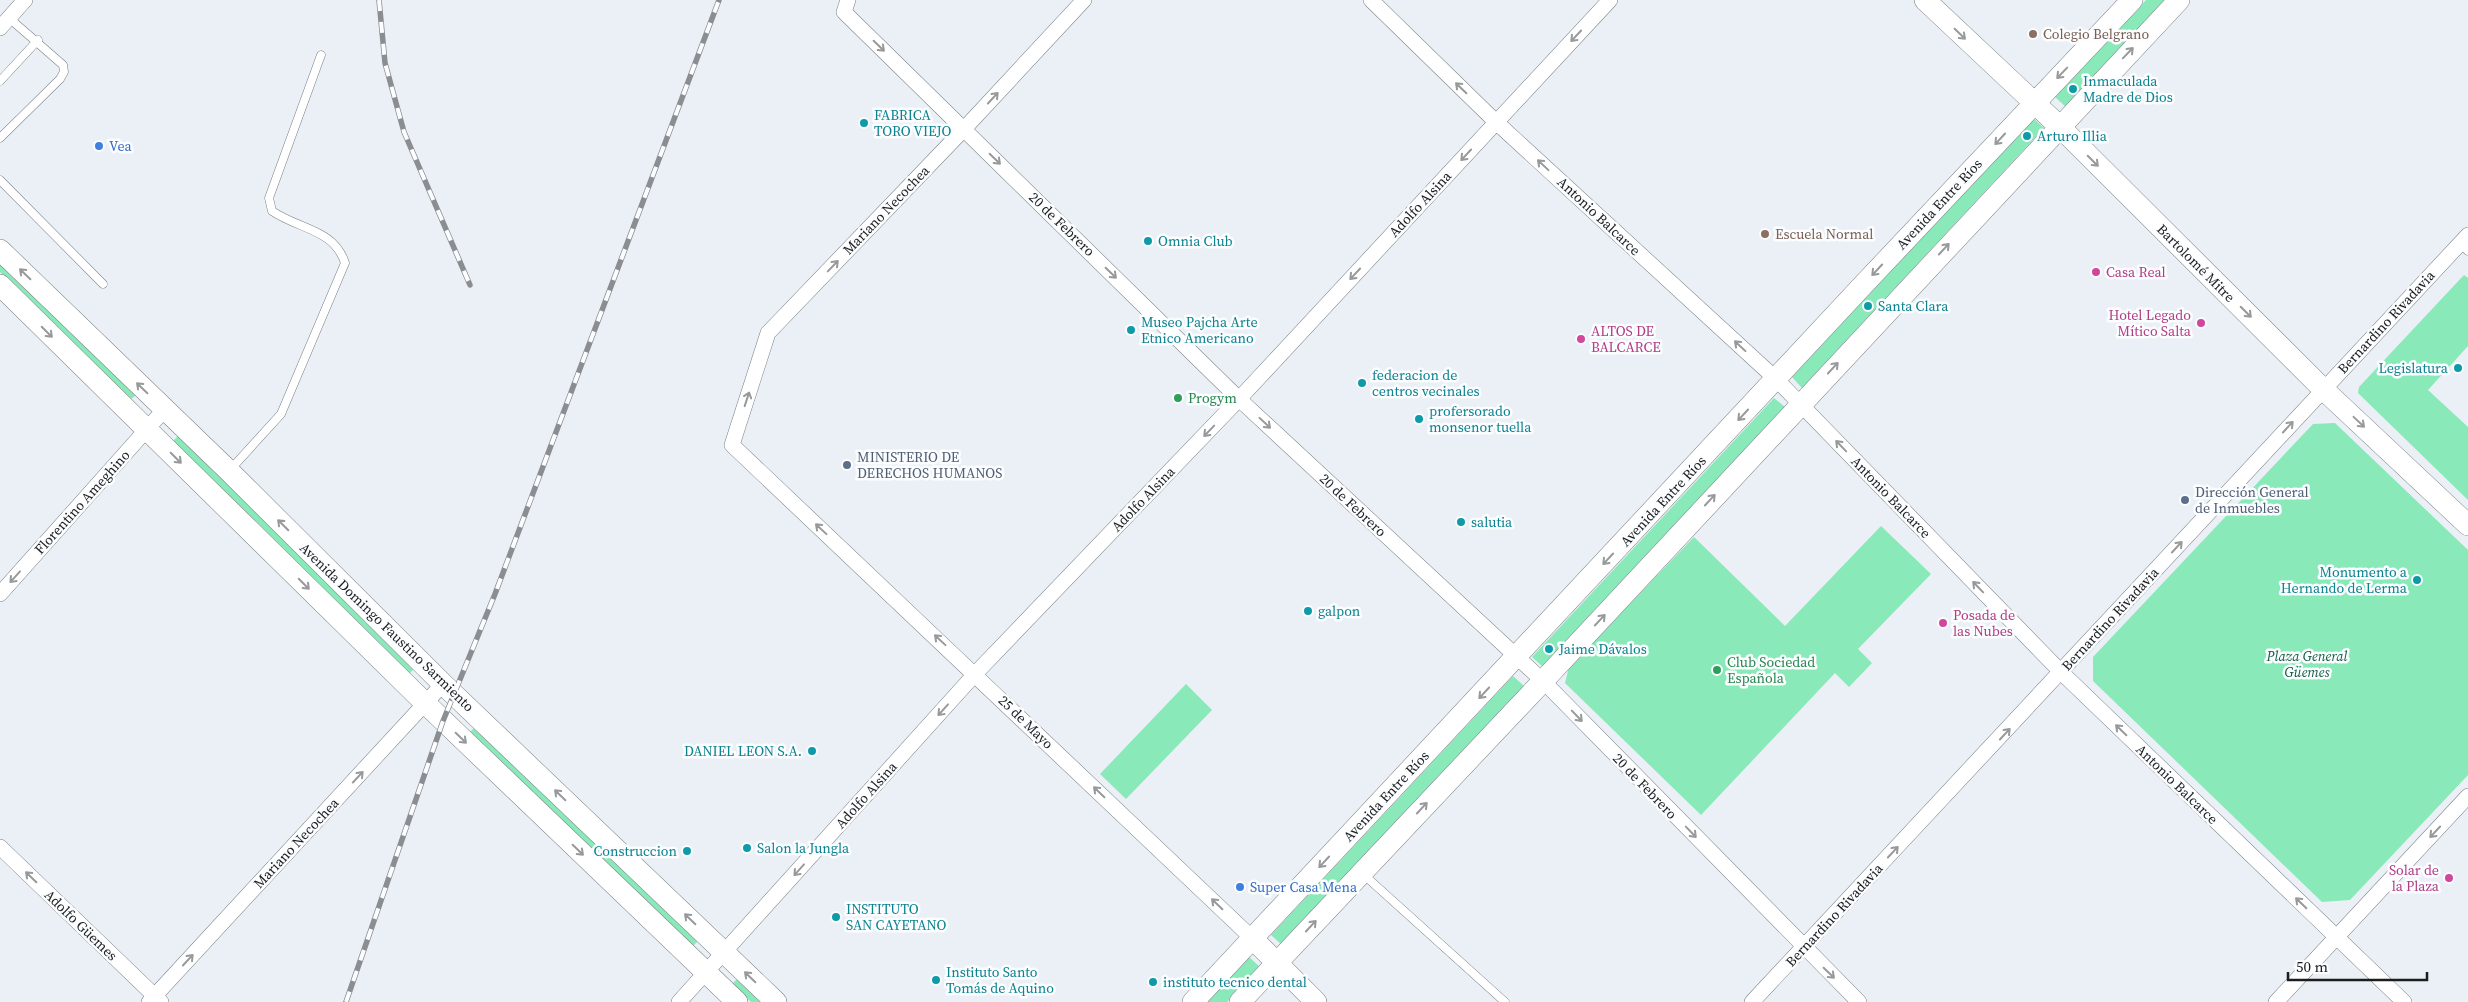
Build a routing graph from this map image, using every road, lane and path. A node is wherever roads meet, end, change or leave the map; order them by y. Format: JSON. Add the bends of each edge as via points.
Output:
{"nodes":[{"id":1,"x":25,"y":0,"type":"edge"},
{"id":2,"x":1084,"y":0,"type":"edge"},
{"id":3,"x":1371,"y":0,"type":"edge"},
{"id":4,"x":1610,"y":0,"type":"edge"},
{"id":5,"x":1925,"y":0,"type":"edge"},
{"id":6,"x":2132,"y":0,"type":"edge"},
{"id":7,"x":2178,"y":0,"type":"edge"},
{"id":8,"x":846,"y":6,"type":"edge"},
{"id":9,"x":5,"y":23,"type":"edge"},
{"id":10,"x":38,"y":40,"type":"junction"},
{"id":11,"x":322,"y":55,"type":"dead end"},
{"id":12,"x":0,"y":82,"type":"edge"},
{"id":13,"x":2034,"y":103,"type":"junction"},
{"id":14,"x":1496,"y":122,"type":"junction"},
{"id":15,"x":2059,"y":126,"type":"junction"},
{"id":16,"x":964,"y":129,"type":"junction"},
{"id":17,"x":0,"y":138,"type":"edge"},
{"id":18,"x":0,"y":180,"type":"edge"},
{"id":19,"x":2465,"y":244,"type":"edge"},
{"id":20,"x":0,"y":250,"type":"edge"},
{"id":21,"x":103,"y":284,"type":"dead end"},
{"id":22,"x":0,"y":285,"type":"edge"},
{"id":23,"x":1776,"y":379,"type":"junction"},
{"id":24,"x":2323,"y":389,"type":"junction"},
{"id":25,"x":1239,"y":399,"type":"junction"},
{"id":26,"x":1800,"y":404,"type":"junction"},
{"id":27,"x":164,"y":410,"type":"junction"},
{"id":28,"x":147,"y":429,"type":"junction"},
{"id":29,"x":732,"y":445,"type":"joint"},
{"id":30,"x":229,"y":471,"type":"junction"},
{"id":31,"x":2468,"y":526,"type":"edge"},
{"id":32,"x":0,"y":594,"type":"edge"},
{"id":33,"x":1517,"y":657,"type":"junction"},
{"id":34,"x":2061,"y":672,"type":"junction"},
{"id":35,"x":975,"y":674,"type":"junction"},
{"id":36,"x":1543,"y":681,"type":"junction"},
{"id":37,"x":444,"y":684,"type":"junction"},
{"id":38,"x":426,"y":704,"type":"junction"},
{"id":39,"x":2468,"y":796,"type":"edge"},
{"id":40,"x":0,"y":847,"type":"edge"},
{"id":41,"x":1362,"y":872,"type":"junction"},
{"id":42,"x":2336,"y":937,"type":"junction"},
{"id":43,"x":1252,"y":938,"type":"junction"},
{"id":44,"x":1803,"y":948,"type":"junction"},
{"id":45,"x":725,"y":952,"type":"junction"},
{"id":46,"x":1278,"y":962,"type":"junction"},
{"id":47,"x":706,"y":972,"type":"junction"},
{"id":48,"x":155,"y":1000,"type":"edge"},
{"id":49,"x":679,"y":1002,"type":"edge"},
{"id":50,"x":737,"y":1002,"type":"edge"},
{"id":51,"x":776,"y":1002,"type":"edge"},
{"id":52,"x":1193,"y":1002,"type":"edge"},
{"id":53,"x":1240,"y":1002,"type":"edge"},
{"id":54,"x":1316,"y":1002,"type":"edge"},
{"id":55,"x":1505,"y":1002,"type":"edge"},
{"id":56,"x":1752,"y":1002,"type":"edge"},
{"id":57,"x":1859,"y":1002,"type":"edge"},
{"id":58,"x":2276,"y":1002,"type":"edge"},
{"id":59,"x":2404,"y":1002,"type":"edge"}],
"edges":[{"from":1,"to":9,"type":"street"},
{"from":16,"to":2,"type":"street","name":"Mariano Necochea","one_way":true},
{"from":14,"to":3,"type":"street","name":"Antonio Balcarce","one_way":true},
{"from":4,"to":14,"type":"street","name":"Adolfo Alsina","one_way":true},
{"from":5,"to":13,"type":"main road","name":"Bartolomé Mitre","one_way":true},
{"from":6,"to":13,"type":"main road","name":"Avenida Entre Ríos","one_way":true},
{"from":15,"to":7,"type":"main road","one_way":true},
{"from":8,"to":16,"type":"street","name":"20 de Febrero","one_way":true},
{"from":9,"to":10,"type":"lane"},
{"from":10,"to":12,"type":"lane"},
{"from":10,"to":17,"type":"lane","via":[[63,65],[64,72]]},
{"from":11,"to":30,"type":"lane","via":[[269,198],[272,211],[284,219],[331,239],[341,251],[345,263],[281,414]]},
{"from":13,"to":15,"type":"main road","name":"Bartolomé Mitre"},
{"from":13,"to":23,"type":"main road","name":"Avenida Entre Ríos","one_way":true},
{"from":23,"to":14,"type":"street","name":"Antonio Balcarce","one_way":true},
{"from":14,"to":25,"type":"street","name":"Adolfo Alsina","one_way":true},
{"from":15,"to":24,"type":"main road","name":"Bartolomé Mitre","one_way":true},
{"from":26,"to":15,"type":"main road","one_way":true},
{"from":16,"to":25,"type":"street","name":"20 de Febrero","one_way":true},
{"from":29,"to":16,"type":"street","name":"Mariano Necochea","one_way":true,"via":[[768,333]]},
{"from":18,"to":21,"type":"lane"},
{"from":19,"to":24,"type":"street","name":"Bernardino Rivadavia"},
{"from":27,"to":20,"type":"main road","name":"Avenida Domingo Faustino Sarmiento","one_way":true},
{"from":22,"to":28,"type":"main road","name":"Avenida Domingo Faustino Sarmiento","one_way":true},
{"from":23,"to":26,"type":"street","name":"Antonio Balcarce"},
{"from":23,"to":33,"type":"main road","name":"Avenida Entre Ríos","one_way":true},
{"from":24,"to":31,"type":"main road","name":"Bartolomé Mitre","one_way":true},
{"from":34,"to":24,"type":"street","name":"Bernardino Rivadavia","one_way":true},
{"from":25,"to":33,"type":"street","name":"20 de Febrero","one_way":true},
{"from":25,"to":35,"type":"street","name":"Adolfo Alsina","one_way":true},
{"from":34,"to":26,"type":"street","name":"Antonio Balcarce","one_way":true},
{"from":36,"to":26,"type":"main road","one_way":true},
{"from":27,"to":28,"type":"street","name":"Florentino Ameghino"},
{"from":27,"to":30,"type":"main road","name":"Avenida Domingo Faustino Sarmiento"},
{"from":28,"to":32,"type":"street","name":"Florentino Ameghino","one_way":true},
{"from":28,"to":38,"type":"main road","name":"Avenida Domingo Faustino Sarmiento","one_way":true},
{"from":35,"to":29,"type":"street","name":"25 de Mayo","one_way":true},
{"from":37,"to":30,"type":"main road","name":"Avenida Domingo Faustino Sarmiento","one_way":true},
{"from":33,"to":36,"type":"street","name":"20 de Febrero"},
{"from":33,"to":43,"type":"main road","name":"Avenida Entre Ríos","one_way":true},
{"from":42,"to":34,"type":"street","name":"Antonio Balcarce","one_way":true},
{"from":44,"to":34,"type":"street","name":"Bernardino Rivadavia","one_way":true},
{"from":43,"to":35,"type":"street","name":"25 de Mayo","one_way":true},
{"from":35,"to":45,"type":"street","name":"Adolfo Alsina","one_way":true},
{"from":41,"to":36,"type":"main road","one_way":true},
{"from":36,"to":44,"type":"street","name":"20 de Febrero","one_way":true},
{"from":37,"to":38,"type":"street","name":"Mariano Necochea"},
{"from":45,"to":37,"type":"main road","name":"Avenida Domingo Faustino Sarmiento","one_way":true},
{"from":38,"to":47,"type":"main road","name":"Avenida Domingo Faustino Sarmiento","one_way":true},
{"from":48,"to":38,"type":"street","name":"Mariano Necochea","one_way":true},
{"from":39,"to":42,"type":"street","one_way":true},
{"from":48,"to":40,"type":"street","name":"Adolfo Güemes","one_way":true},
{"from":46,"to":41,"type":"main road","one_way":true},
{"from":41,"to":55,"type":"lane"},
{"from":42,"to":58,"type":"street"},
{"from":42,"to":59,"type":"street","name":"Antonio Balcarce"},
{"from":43,"to":46,"type":"main road","name":"25 de Mayo"},
{"from":43,"to":52,"type":"main road","name":"Avenida Entre Ríos"},
{"from":44,"to":56,"type":"street","name":"Bernardino Rivadavia"},
{"from":44,"to":57,"type":"street","name":"20 de Febrero","one_way":true},
{"from":45,"to":47,"type":"street","name":"Adolfo Alsina"},
{"from":51,"to":45,"type":"main road","name":"Avenida Domingo Faustino Sarmiento","one_way":true},
{"from":46,"to":53,"type":"main road"},
{"from":46,"to":54,"type":"main road","name":"25 de Mayo"},
{"from":47,"to":49,"type":"street","name":"Adolfo Alsina"},
{"from":47,"to":50,"type":"main road","name":"Avenida Domingo Faustino Sarmiento"}]}
